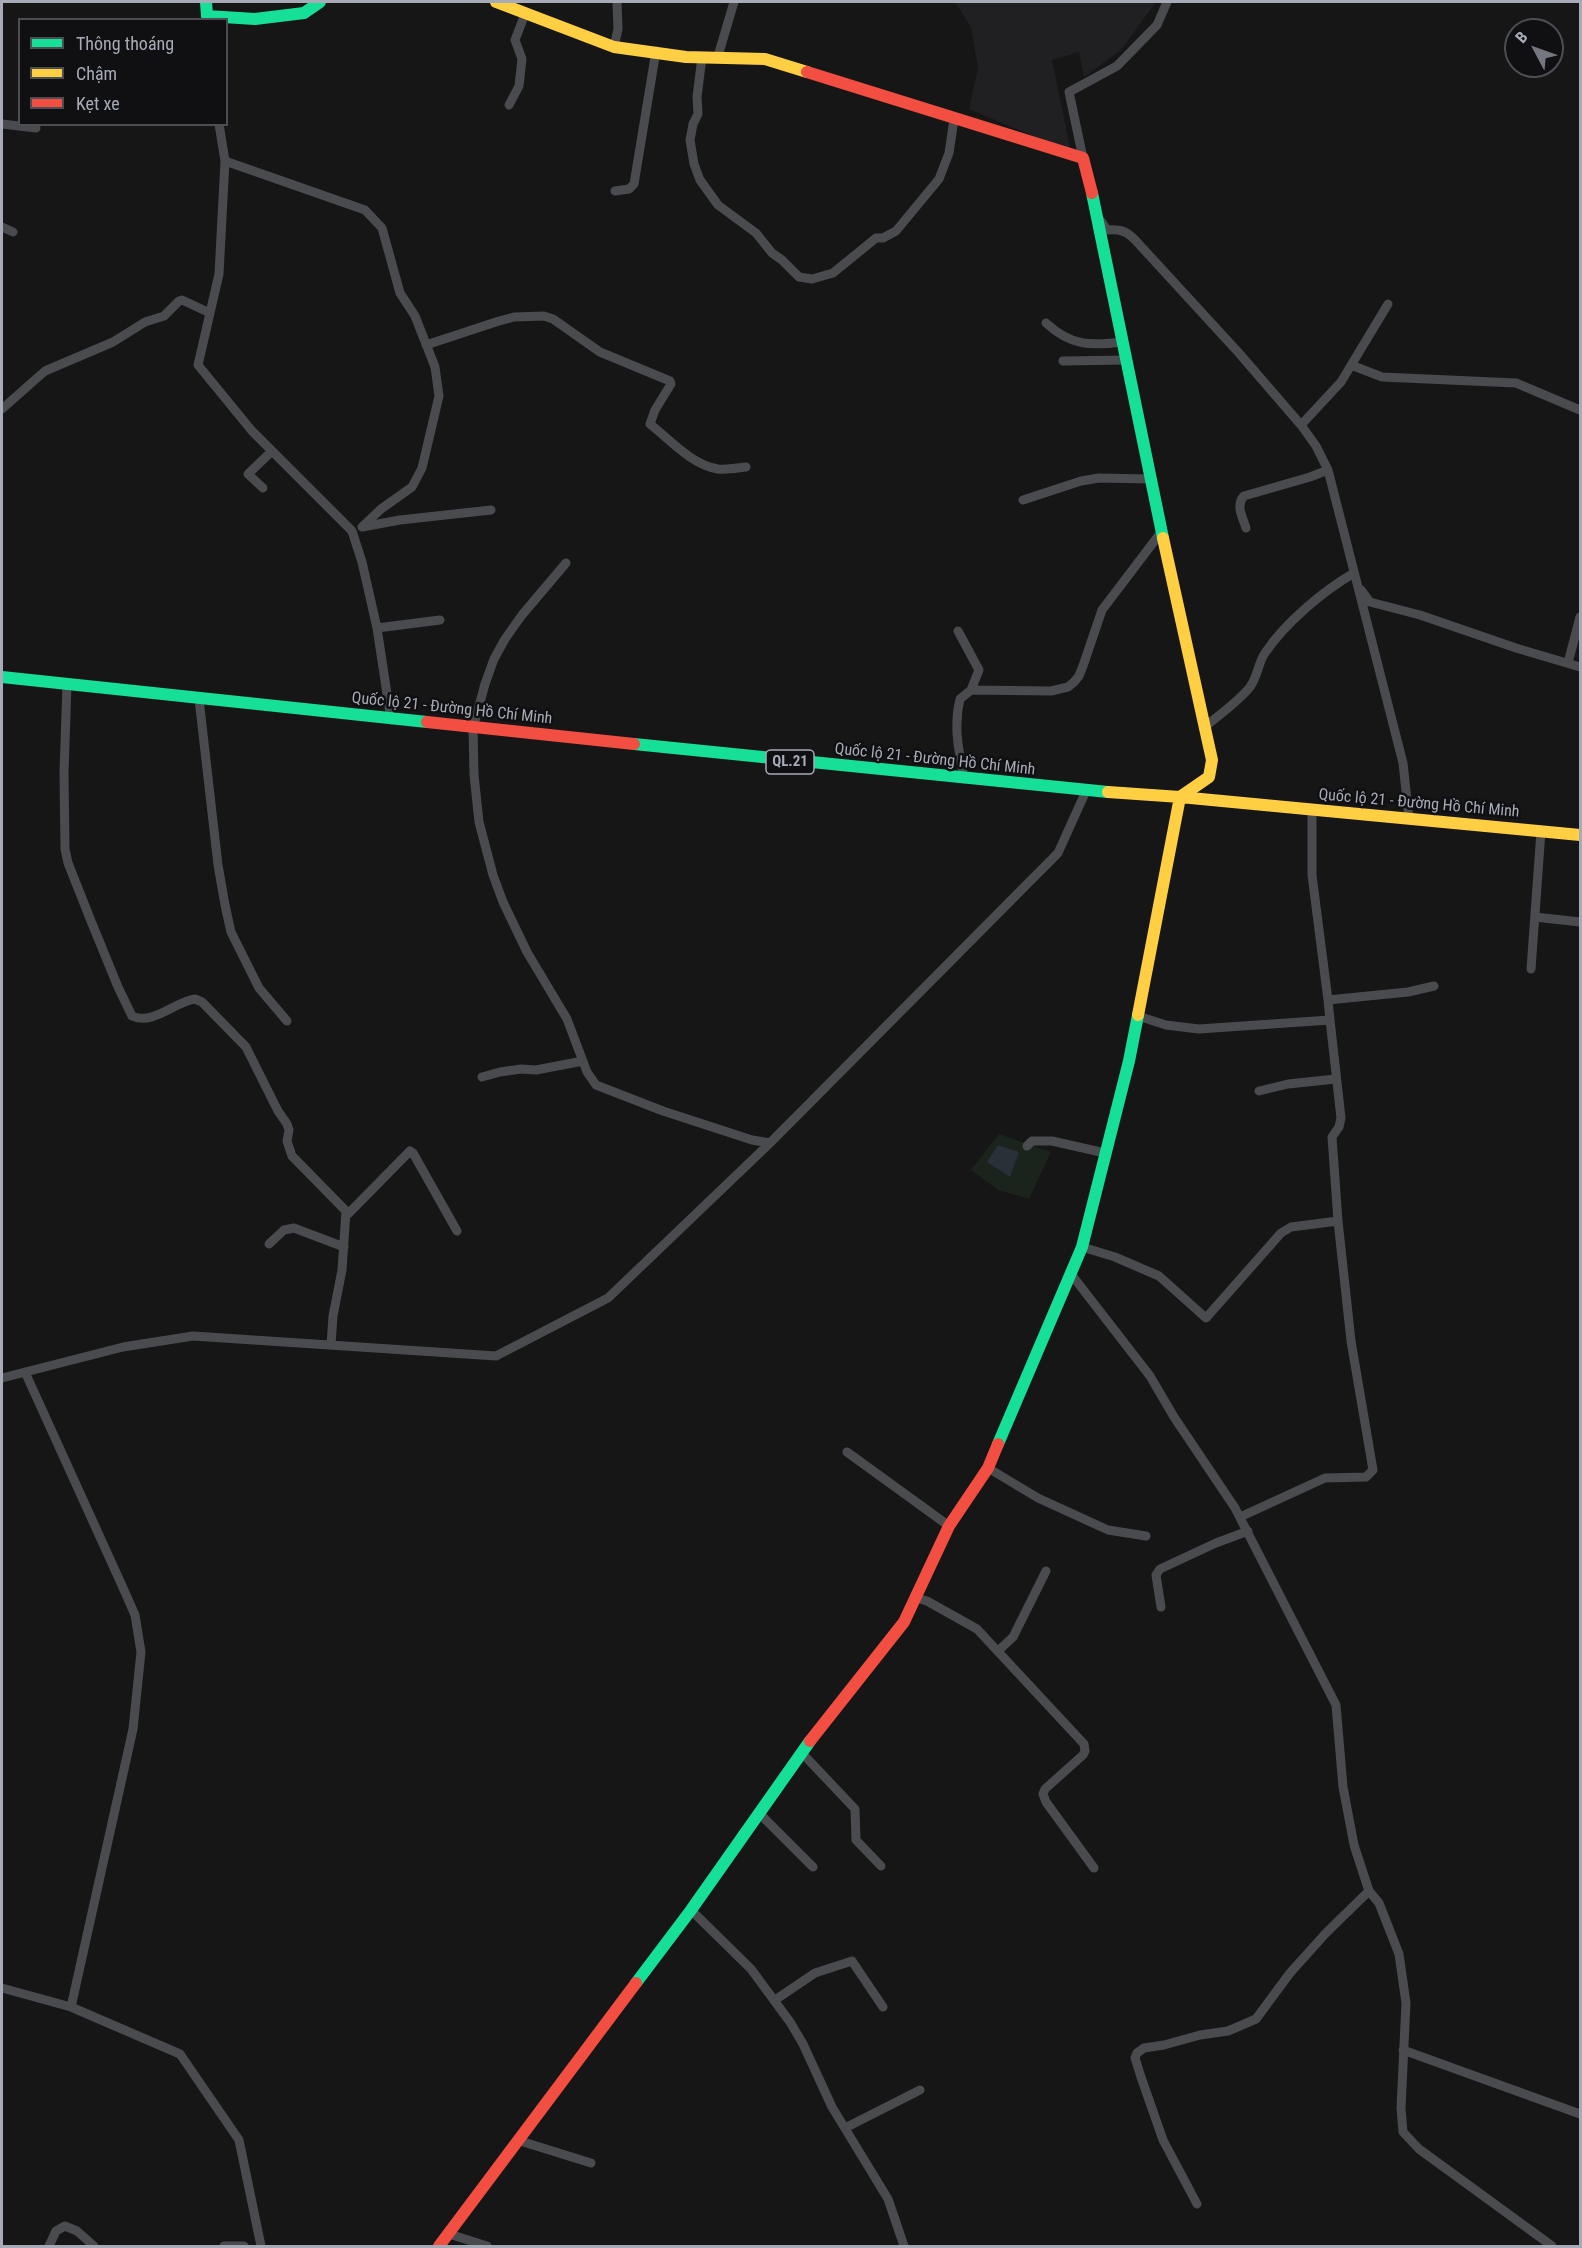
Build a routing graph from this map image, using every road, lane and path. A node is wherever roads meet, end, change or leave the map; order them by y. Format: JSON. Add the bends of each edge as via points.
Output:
{"nodes":[{"id":1,"x":206,"y":2,"type":"edge"},
{"id":2,"x":320,"y":2,"type":"edge"},
{"id":3,"x":495,"y":2,"type":"edge"},
{"id":4,"x":617,"y":2,"type":"edge"},
{"id":5,"x":734,"y":2,"type":"edge"},
{"id":6,"x":1167,"y":2,"type":"edge"},
{"id":7,"x":525,"y":14,"type":"junction"},
{"id":8,"x":207,"y":18,"type":"edge"},
{"id":9,"x":614,"y":47,"type":"junction"},
{"id":10,"x":656,"y":51,"type":"junction"},
{"id":11,"x":718,"y":56,"type":"junction"},
{"id":12,"x":702,"y":57,"type":"junction"},
{"id":13,"x":509,"y":105,"type":"dead end"},
{"id":14,"x":954,"y":119,"type":"junction"},
{"id":15,"x":219,"y":126,"type":"edge"},
{"id":16,"x":2,"y":127,"type":"edge"},
{"id":17,"x":36,"y":128,"type":"dead end"},
{"id":18,"x":1083,"y":158,"type":"junction"},
{"id":19,"x":225,"y":161,"type":"junction"},
{"id":20,"x":615,"y":191,"type":"dead end"},
{"id":21,"x":1099,"y":219,"type":"junction"},
{"id":22,"x":2,"y":227,"type":"edge"},
{"id":23,"x":13,"y":232,"type":"dead end"},
{"id":24,"x":1388,"y":304,"type":"dead end"},
{"id":25,"x":210,"y":313,"type":"junction"},
{"id":26,"x":1046,"y":323,"type":"dead end"},
{"id":27,"x":1123,"y":342,"type":"junction"},
{"id":28,"x":426,"y":345,"type":"junction"},
{"id":29,"x":1126,"y":360,"type":"junction"},
{"id":30,"x":1063,"y":361,"type":"dead end"},
{"id":31,"x":1351,"y":365,"type":"junction"},
{"id":32,"x":2,"y":408,"type":"edge"},
{"id":33,"x":1581,"y":410,"type":"edge"},
{"id":34,"x":1301,"y":425,"type":"junction"},
{"id":35,"x":272,"y":450,"type":"junction"},
{"id":36,"x":746,"y":467,"type":"dead end"},
{"id":37,"x":1328,"y":470,"type":"junction"},
{"id":38,"x":1150,"y":479,"type":"junction"},
{"id":39,"x":263,"y":488,"type":"dead end"},
{"id":40,"x":1023,"y":500,"type":"dead end"},
{"id":41,"x":491,"y":510,"type":"dead end"},
{"id":42,"x":362,"y":527,"type":"junction"},
{"id":43,"x":1246,"y":528,"type":"dead end"},
{"id":44,"x":352,"y":531,"type":"junction"},
{"id":45,"x":1162,"y":531,"type":"junction"},
{"id":46,"x":566,"y":563,"type":"dead end"},
{"id":47,"x":1354,"y":573,"type":"junction"},
{"id":48,"x":1358,"y":586,"type":"junction"},
{"id":49,"x":1581,"y":617,"type":"edge"},
{"id":50,"x":440,"y":620,"type":"dead end"},
{"id":51,"x":377,"y":628,"type":"junction"},
{"id":52,"x":958,"y":631,"type":"dead end"},
{"id":53,"x":1568,"y":663,"type":"junction"},
{"id":54,"x":1581,"y":667,"type":"edge"},
{"id":55,"x":2,"y":677,"type":"edge"},
{"id":56,"x":67,"y":684,"type":"junction"},
{"id":57,"x":971,"y":690,"type":"junction"},
{"id":58,"x":199,"y":699,"type":"junction"},
{"id":59,"x":391,"y":720,"type":"junction"},
{"id":60,"x":1205,"y":727,"type":"junction"},
{"id":61,"x":473,"y":728,"type":"junction"},
{"id":62,"x":964,"y":779,"type":"junction"},
{"id":63,"x":1086,"y":791,"type":"junction"},
{"id":64,"x":1180,"y":797,"type":"junction"},
{"id":65,"x":1312,"y":811,"type":"junction"},
{"id":66,"x":1409,"y":819,"type":"junction"},
{"id":67,"x":1540,"y":831,"type":"junction"},
{"id":68,"x":1581,"y":835,"type":"edge"},
{"id":69,"x":1535,"y":917,"type":"junction"},
{"id":70,"x":1581,"y":922,"type":"edge"},
{"id":71,"x":1531,"y":969,"type":"dead end"},
{"id":72,"x":1434,"y":986,"type":"dead end"},
{"id":73,"x":1328,"y":1000,"type":"junction"},
{"id":74,"x":1138,"y":1016,"type":"junction"},
{"id":75,"x":1330,"y":1020,"type":"junction"},
{"id":76,"x":287,"y":1021,"type":"dead end"},
{"id":77,"x":583,"y":1061,"type":"junction"},
{"id":78,"x":482,"y":1077,"type":"dead end"},
{"id":79,"x":1336,"y":1079,"type":"junction"},
{"id":80,"x":1259,"y":1090,"type":"dead end"},
{"id":81,"x":770,"y":1143,"type":"junction"},
{"id":82,"x":1027,"y":1146,"type":"dead end"},
{"id":83,"x":1106,"y":1154,"type":"junction"},
{"id":84,"x":347,"y":1215,"type":"junction"},
{"id":85,"x":1338,"y":1221,"type":"junction"},
{"id":86,"x":457,"y":1231,"type":"dead end"},
{"id":87,"x":269,"y":1244,"type":"dead end"},
{"id":88,"x":1082,"y":1246,"type":"junction"},
{"id":89,"x":344,"y":1247,"type":"junction"},
{"id":90,"x":1071,"y":1274,"type":"junction"},
{"id":91,"x":331,"y":1345,"type":"junction"},
{"id":92,"x":25,"y":1372,"type":"junction"},
{"id":93,"x":2,"y":1377,"type":"edge"},
{"id":94,"x":847,"y":1452,"type":"dead end"},
{"id":95,"x":988,"y":1468,"type":"junction"},
{"id":96,"x":1240,"y":1517,"type":"junction"},
{"id":97,"x":949,"y":1526,"type":"junction"},
{"id":98,"x":1248,"y":1531,"type":"junction"},
{"id":99,"x":1146,"y":1536,"type":"dead end"},
{"id":100,"x":1046,"y":1571,"type":"dead end"},
{"id":101,"x":916,"y":1598,"type":"junction"},
{"id":102,"x":1161,"y":1607,"type":"dead end"},
{"id":103,"x":998,"y":1652,"type":"junction"},
{"id":104,"x":801,"y":1752,"type":"junction"},
{"id":105,"x":759,"y":1813,"type":"junction"},
{"id":106,"x":881,"y":1866,"type":"dead end"},
{"id":107,"x":813,"y":1867,"type":"dead end"},
{"id":108,"x":1094,"y":1868,"type":"dead end"},
{"id":109,"x":1369,"y":1891,"type":"junction"},
{"id":110,"x":692,"y":1910,"type":"junction"},
{"id":111,"x":2,"y":1988,"type":"edge"},
{"id":112,"x":775,"y":2000,"type":"junction"},
{"id":113,"x":71,"y":2007,"type":"junction"},
{"id":114,"x":883,"y":2007,"type":"dead end"},
{"id":115,"x":1403,"y":2050,"type":"junction"},
{"id":116,"x":920,"y":2090,"type":"dead end"},
{"id":117,"x":1581,"y":2114,"type":"edge"},
{"id":118,"x":845,"y":2128,"type":"junction"},
{"id":119,"x":517,"y":2140,"type":"junction"},
{"id":120,"x":591,"y":2163,"type":"dead end"},
{"id":121,"x":1197,"y":2204,"type":"dead end"},
{"id":122,"x":449,"y":2234,"type":"junction"},
{"id":123,"x":1549,"y":2246,"type":"edge"},
{"id":124,"x":49,"y":2247,"type":"edge"},
{"id":125,"x":94,"y":2247,"type":"edge"},
{"id":126,"x":224,"y":2247,"type":"edge"},
{"id":127,"x":244,"y":2247,"type":"edge"},
{"id":128,"x":261,"y":2247,"type":"edge"},
{"id":129,"x":439,"y":2247,"type":"edge"},
{"id":130,"x":487,"y":2247,"type":"edge"},
{"id":131,"x":904,"y":2247,"type":"edge"}],
"edges":[{"from":1,"to":8,"type":"main road"},
{"from":2,"to":8,"type":"main road","via":[[303,13]]},
{"from":3,"to":7,"type":"main road"},
{"from":4,"to":9,"type":"street"},
{"from":5,"to":11,"type":"street"},
{"from":6,"to":18,"type":"street","via":[[1156,25],[1117,66],[1069,92]]},
{"from":7,"to":9,"type":"main road"},
{"from":7,"to":13,"type":"street","via":[[516,40],[522,56],[519,86]]},
{"from":9,"to":10,"type":"main road"},
{"from":10,"to":12,"type":"main road"},
{"from":10,"to":20,"type":"street","via":[[634,184]]},
{"from":11,"to":12,"type":"main road"},
{"from":11,"to":14,"type":"main road","via":[[765,59]]},
{"from":12,"to":14,"type":"street","via":[[698,114],[690,140],[700,180],[718,205],[756,233],[799,277],[812,279],[833,273],[876,238],[896,231],[939,179],[949,153]]},
{"from":14,"to":18,"type":"main road"},
{"from":15,"to":19,"type":"street"},
{"from":16,"to":17,"type":"street"},
{"from":18,"to":21,"type":"main road"},
{"from":19,"to":25,"type":"street","via":[[219,274]]},
{"from":19,"to":28,"type":"street","via":[[365,210],[382,228],[400,293],[415,316]]},
{"from":21,"to":27,"type":"main road"},
{"from":21,"to":34,"type":"street","via":[[1107,230],[1128,232]]},
{"from":22,"to":23,"type":"street"},
{"from":24,"to":31,"type":"street"},
{"from":25,"to":32,"type":"street","via":[[179,301],[164,316],[45,371]]},
{"from":25,"to":35,"type":"street","via":[[198,365]]},
{"from":26,"to":27,"type":"street","via":[[1077,343]]},
{"from":27,"to":29,"type":"main road"},
{"from":28,"to":36,"type":"street","via":[[513,317],[553,319],[600,352],[670,381],[650,424],[690,456],[720,469]]},
{"from":28,"to":42,"type":"street","via":[[438,378],[439,396],[422,468],[412,487]]},
{"from":29,"to":30,"type":"street"},
{"from":29,"to":38,"type":"main road"},
{"from":31,"to":33,"type":"street","via":[[1382,377],[1516,383]]},
{"from":31,"to":34,"type":"street","via":[[1341,382]]},
{"from":34,"to":37,"type":"street"},
{"from":35,"to":39,"type":"street","via":[[246,472]]},
{"from":35,"to":44,"type":"street"},
{"from":37,"to":43,"type":"street","via":[[1244,496],[1239,506]]},
{"from":37,"to":47,"type":"street"},
{"from":38,"to":40,"type":"street","via":[[1099,478]]},
{"from":38,"to":45,"type":"main road"},
{"from":41,"to":42,"type":"street"},
{"from":42,"to":44,"type":"street"},
{"from":44,"to":51,"type":"street"},
{"from":45,"to":57,"type":"street","via":[[1102,610],[1079,676],[1068,687],[1051,691]]},
{"from":45,"to":60,"type":"main road"},
{"from":46,"to":61,"type":"street","via":[[505,639],[485,684]]},
{"from":47,"to":48,"type":"street"},
{"from":47,"to":60,"type":"street","via":[[1299,615],[1265,653],[1246,692]]},
{"from":48,"to":53,"type":"street","via":[[1370,602]]},
{"from":48,"to":66,"type":"street","via":[[1403,763]]},
{"from":49,"to":53,"type":"street"},
{"from":50,"to":51,"type":"street"},
{"from":51,"to":59,"type":"street"},
{"from":52,"to":57,"type":"street","via":[[979,670]]},
{"from":53,"to":54,"type":"street"},
{"from":55,"to":56,"type":"main road","name":"Quốc lộ 21 - Đường Hồ Chí Minh","number":"QL.21"},
{"from":56,"to":58,"type":"main road","name":"Quốc lộ 21 - Đường Hồ Chí Minh","number":"QL.21"},
{"from":56,"to":84,"type":"street","via":[[65,849],[129,1012],[143,1018],[191,999],[202,1002],[246,1047],[287,1124],[292,1156]]},
{"from":57,"to":62,"type":"street","via":[[960,699],[956,722]]},
{"from":58,"to":59,"type":"main road","name":"Quốc lộ 21 - Đường Hồ Chí Minh","number":"QL.21"},
{"from":58,"to":76,"type":"street","via":[[218,865],[231,932],[259,988]]},
{"from":59,"to":61,"type":"main road","name":"Quốc lộ 21 - Đường Hồ Chí Minh","number":"QL.21"},
{"from":60,"to":64,"type":"main road","via":[[1212,760],[1209,777]]},
{"from":61,"to":62,"type":"main road","name":"Quốc lộ 21 - Đường Hồ Chí Minh","number":"QL.21"},
{"from":61,"to":77,"type":"street","via":[[478,822],[490,866],[527,952],[567,1018]]},
{"from":62,"to":63,"type":"main road","name":"Quốc lộ 21 - Đường Hồ Chí Minh","number":"QL.21"},
{"from":63,"to":64,"type":"main road","name":"Quốc lộ 21 - Đường Hồ Chí Minh","number":"QL.21"},
{"from":63,"to":81,"type":"street","via":[[1058,853]]},
{"from":64,"to":65,"type":"main road","name":"Quốc lộ 21 - Đường Hồ Chí Minh","number":"QL.21"},
{"from":64,"to":74,"type":"main road"},
{"from":65,"to":66,"type":"main road","name":"Quốc lộ 21 - Đường Hồ Chí Minh","number":"QL.21"},
{"from":65,"to":73,"type":"street","via":[[1312,875]]},
{"from":66,"to":67,"type":"main road","name":"Quốc lộ 21 - Đường Hồ Chí Minh","number":"QL.21"},
{"from":67,"to":68,"type":"main road","name":"Quốc lộ 21 - Đường Hồ Chí Minh","number":"QL.21"},
{"from":67,"to":69,"type":"street"},
{"from":69,"to":70,"type":"street"},
{"from":69,"to":71,"type":"street"},
{"from":72,"to":73,"type":"street"},
{"from":73,"to":75,"type":"street"},
{"from":74,"to":75,"type":"street","via":[[1199,1029]]},
{"from":74,"to":83,"type":"main road"},
{"from":75,"to":79,"type":"street"},
{"from":77,"to":78,"type":"street"},
{"from":77,"to":81,"type":"street","via":[[596,1085],[663,1111]]},
{"from":79,"to":80,"type":"street"},
{"from":79,"to":85,"type":"street","via":[[1341,1118],[1332,1137]]},
{"from":81,"to":91,"type":"street","via":[[608,1298],[496,1356]]},
{"from":82,"to":83,"type":"street","via":[[1032,1141],[1052,1141]]},
{"from":83,"to":88,"type":"main road"},
{"from":84,"to":86,"type":"street","via":[[410,1151]]},
{"from":84,"to":89,"type":"street"},
{"from":85,"to":88,"type":"street","via":[[1292,1227],[1281,1233],[1206,1318],[1159,1276]]},
{"from":85,"to":96,"type":"street","via":[[1351,1341],[1373,1470],[1366,1477],[1325,1478]]},
{"from":87,"to":89,"type":"street","via":[[284,1230],[294,1228]]},
{"from":88,"to":90,"type":"main road"},
{"from":89,"to":91,"type":"street"},
{"from":90,"to":95,"type":"main road"},
{"from":90,"to":96,"type":"street","via":[[1150,1376]]},
{"from":91,"to":92,"type":"street","via":[[193,1336],[123,1347]]},
{"from":92,"to":93,"type":"street"},
{"from":92,"to":113,"type":"street","via":[[135,1615],[141,1652],[133,1729]]},
{"from":94,"to":97,"type":"street"},
{"from":95,"to":97,"type":"main road"},
{"from":95,"to":99,"type":"street","via":[[1038,1498],[1108,1530]]},
{"from":96,"to":98,"type":"street"},
{"from":97,"to":101,"type":"main road"},
{"from":98,"to":102,"type":"street","via":[[1160,1569],[1156,1575]]},
{"from":98,"to":109,"type":"street","via":[[1336,1705],[1343,1787],[1354,1845]]},
{"from":100,"to":103,"type":"street","via":[[1013,1637]]},
{"from":101,"to":103,"type":"street","via":[[976,1629]]},
{"from":101,"to":104,"type":"main road","via":[[904,1622]]},
{"from":103,"to":108,"type":"street","via":[[1085,1746],[1083,1755],[1043,1794]]},
{"from":104,"to":105,"type":"main road"},
{"from":104,"to":106,"type":"street","via":[[855,1809],[856,1840]]},
{"from":105,"to":107,"type":"street"},
{"from":105,"to":110,"type":"main road"},
{"from":109,"to":115,"type":"street","via":[[1379,1904],[1399,1954],[1406,2003]]},
{"from":109,"to":121,"type":"street","via":[[1290,1973],[1256,2019],[1228,2031],[1200,2034],[1137,2053],[1137,2067],[1163,2140]]},
{"from":110,"to":112,"type":"street","via":[[751,1969]]},
{"from":110,"to":119,"type":"main road"},
{"from":111,"to":113,"type":"street"},
{"from":112,"to":114,"type":"street","via":[[814,1973],[852,1961]]},
{"from":112,"to":118,"type":"street","via":[[803,2044]]},
{"from":113,"to":128,"type":"street","via":[[180,2054],[239,2140]]},
{"from":115,"to":117,"type":"street"},
{"from":115,"to":123,"type":"street","via":[[1403,2132],[1419,2149]]},
{"from":116,"to":118,"type":"street"},
{"from":118,"to":131,"type":"street","via":[[888,2199]]},
{"from":119,"to":120,"type":"street"},
{"from":119,"to":122,"type":"main road"},
{"from":122,"to":129,"type":"main road"},
{"from":122,"to":130,"type":"street"},
{"from":124,"to":125,"type":"street","via":[[56,2231],[65,2226]]},
{"from":126,"to":127,"type":"street"}]}
